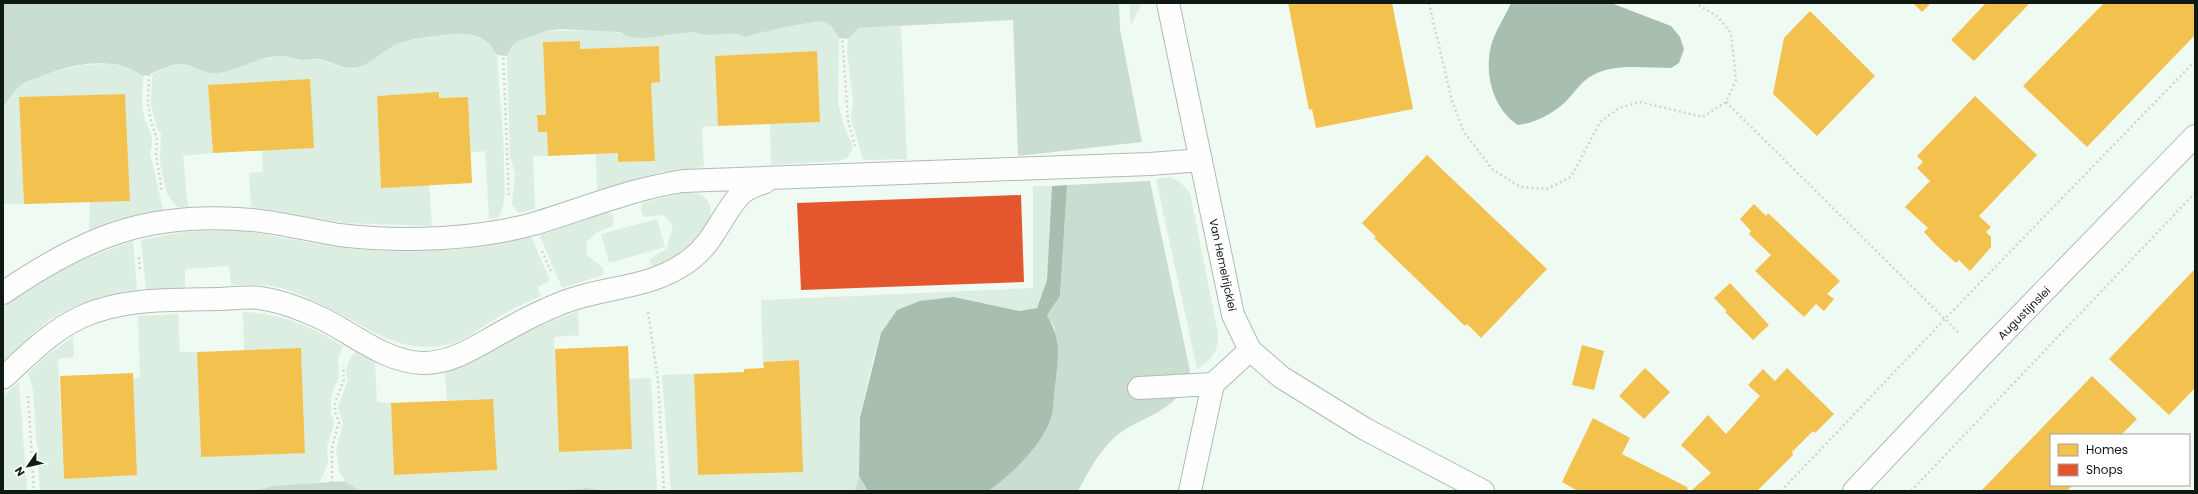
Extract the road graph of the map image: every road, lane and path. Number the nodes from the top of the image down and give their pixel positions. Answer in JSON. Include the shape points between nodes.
{"nodes":[{"id":1,"x":1168,"y":3,"type":"edge"},
{"id":2,"x":1428,"y":3,"type":"edge"},
{"id":3,"x":1695,"y":3,"type":"edge"},
{"id":4,"x":502,"y":26,"type":"junction"},
{"id":5,"x":3,"y":47,"type":"edge"},
{"id":6,"x":150,"y":52,"type":"junction"},
{"id":7,"x":2195,"y":61,"type":"edge"},
{"id":8,"x":1726,"y":102,"type":"junction"},
{"id":9,"x":2195,"y":136,"type":"edge"},
{"id":10,"x":1201,"y":160,"type":"junction"},
{"id":11,"x":858,"y":176,"type":"junction"},
{"id":12,"x":770,"y":180,"type":"junction"},
{"id":13,"x":2195,"y":193,"type":"edge"},
{"id":14,"x":174,"y":220,"type":"junction"},
{"id":15,"x":136,"y":226,"type":"junction"},
{"id":16,"x":521,"y":227,"type":"junction"},
{"id":17,"x":644,"y":284,"type":"junction"},
{"id":18,"x":3,"y":293,"type":"edge"},
{"id":19,"x":142,"y":302,"type":"junction"},
{"id":20,"x":564,"y":302,"type":"junction"},
{"id":21,"x":1945,"y":319,"type":"junction"},
{"id":22,"x":353,"y":337,"type":"junction"},
{"id":23,"x":1250,"y":350,"type":"junction"},
{"id":24,"x":1982,"y":355,"type":"junction"},
{"id":25,"x":8,"y":373,"type":"edge"},
{"id":26,"x":1213,"y":384,"type":"junction"},
{"id":27,"x":1139,"y":388,"type":"joint"},
{"id":28,"x":332,"y":483,"type":"junction"},
{"id":29,"x":34,"y":491,"type":"edge"},
{"id":30,"x":262,"y":491,"type":"edge"},
{"id":31,"x":355,"y":491,"type":"edge"},
{"id":32,"x":664,"y":491,"type":"edge"},
{"id":33,"x":1055,"y":491,"type":"edge"},
{"id":34,"x":1190,"y":491,"type":"edge"},
{"id":35,"x":1484,"y":491,"type":"edge"},
{"id":36,"x":1781,"y":491,"type":"edge"},
{"id":37,"x":1854,"y":491,"type":"edge"},
{"id":38,"x":1911,"y":491,"type":"edge"}],
"edges":[{"from":1,"to":10,"type":"street","name":"Van Hemelrijcklei"},
{"from":2,"to":8,"type":"path","via":[[1452,101],[1464,132],[1492,169],[1520,187],[1547,189],[1571,177],[1600,122],[1618,108],[1640,102],[1703,117]]},
{"from":3,"to":8,"type":"path","via":[[1717,16],[1731,33],[1736,80]]},
{"from":4,"to":6,"type":"path"},
{"from":4,"to":11,"type":"path","via":[[662,17],[771,26],[821,17],[834,22],[842,36],[848,120],[854,138]]},
{"from":4,"to":16,"type":"path"},
{"from":5,"to":6,"type":"path","via":[[48,43]]},
{"from":6,"to":14,"type":"path","via":[[148,102],[157,138],[156,155],[162,191]]},
{"from":7,"to":21,"type":"path"},
{"from":8,"to":21,"type":"path"},
{"from":9,"to":24,"type":"street","name":"Augustijnslei"},
{"from":10,"to":11,"type":"street"},
{"from":10,"to":23,"type":"street","name":"Van Hemelrijcklei","via":[[1233,315]]},
{"from":11,"to":12,"type":"street"},
{"from":12,"to":16,"type":"street","via":[[683,181],[658,185]]},
{"from":12,"to":17,"type":"street","via":[[740,195],[707,246],[670,273]]},
{"from":13,"to":38,"type":"path"},
{"from":14,"to":15,"type":"street"},
{"from":14,"to":16,"type":"street","via":[[210,217],[253,220],[378,239],[441,238]]},
{"from":15,"to":18,"type":"street","via":[[101,237],[67,253]]},
{"from":15,"to":19,"type":"path"},
{"from":16,"to":20,"type":"path"},
{"from":17,"to":20,"type":"street","via":[[593,292]]},
{"from":17,"to":32,"type":"path","via":[[658,380]]},
{"from":19,"to":22,"type":"street","via":[[259,298],[294,307]]},
{"from":19,"to":25,"type":"street","via":[[110,307],[81,317],[53,333]]},
{"from":20,"to":22,"type":"street","via":[[529,317],[449,360],[422,363],[396,357]]},
{"from":21,"to":24,"type":"path"},
{"from":21,"to":36,"type":"path"},
{"from":22,"to":28,"type":"path","via":[[351,349],[343,365],[344,380],[334,402],[339,422],[332,448]]},
{"from":23,"to":26,"type":"street"},
{"from":23,"to":35,"type":"street","name":"Van Hemelrijcklei","via":[[1281,377],[1364,429]]},
{"from":24,"to":37,"type":"street","name":"Augustijnslei"},
{"from":25,"to":29,"type":"path","via":[[28,392]]},
{"from":26,"to":27,"type":"street"},
{"from":26,"to":34,"type":"street"},
{"from":27,"to":33,"type":"path","via":[[1109,396],[1083,419]]},
{"from":28,"to":30,"type":"path"},
{"from":28,"to":31,"type":"path"}]}
